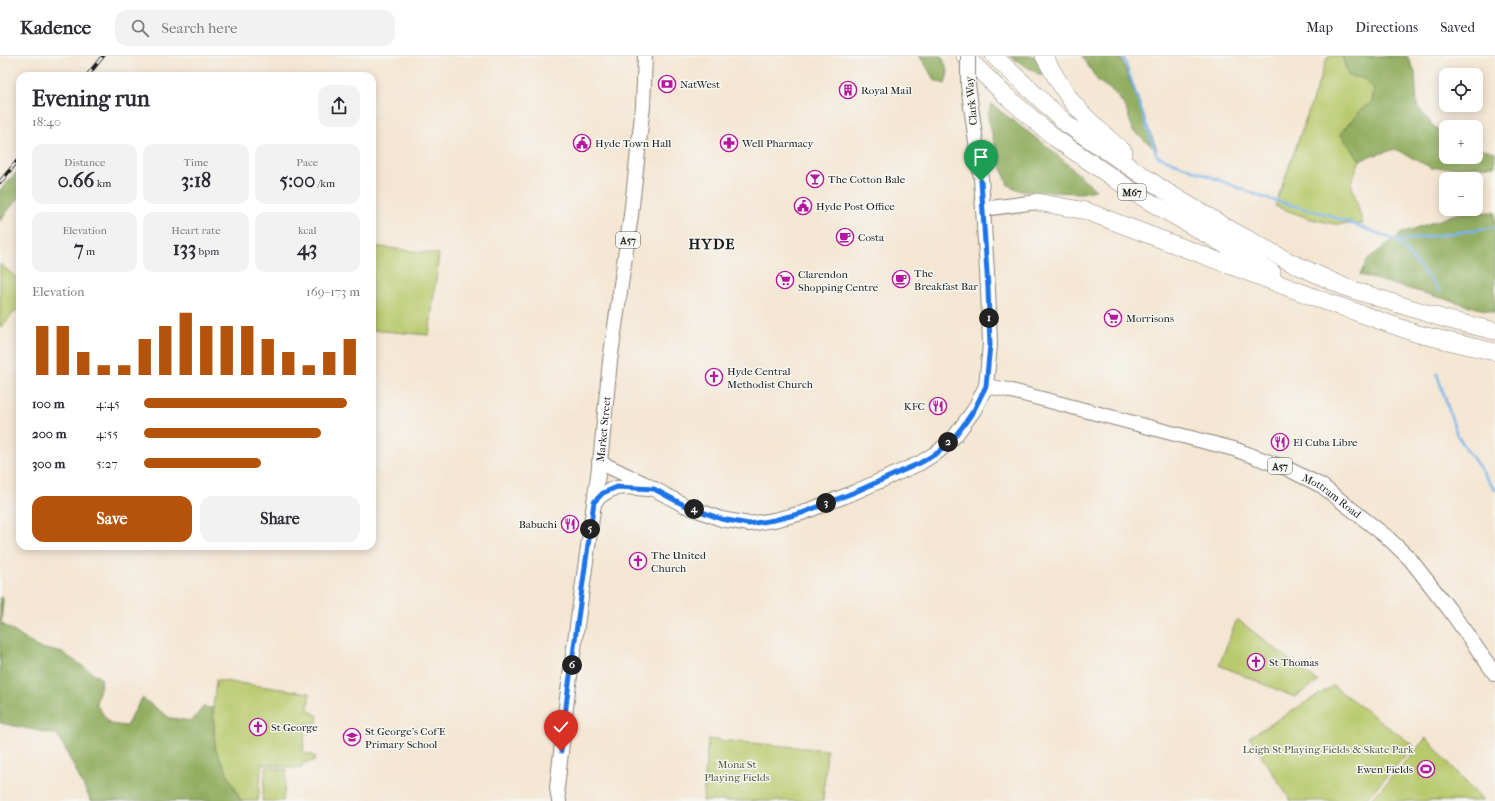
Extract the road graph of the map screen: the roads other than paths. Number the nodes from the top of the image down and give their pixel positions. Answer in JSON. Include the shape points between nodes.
{"nodes":[{"id":1,"x":645,"y":56,"type":"edge"},
{"id":2,"x":967,"y":56,"type":"edge"},
{"id":3,"x":994,"y":56,"type":"edge"},
{"id":4,"x":1044,"y":56,"type":"edge"},
{"id":5,"x":1167,"y":192,"type":"junction"},
{"id":6,"x":1037,"y":202,"type":"joint"},
{"id":7,"x":983,"y":209,"type":"junction"},
{"id":8,"x":1319,"y":299,"type":"junction"},
{"id":9,"x":1495,"y":331,"type":"edge"},
{"id":10,"x":1495,"y":352,"type":"edge"},
{"id":11,"x":986,"y":386,"type":"junction"},
{"id":12,"x":599,"y":462,"type":"junction"},
{"id":13,"x":654,"y":489,"type":"junction"},
{"id":14,"x":594,"y":502,"type":"junction"},
{"id":15,"x":1495,"y":674,"type":"edge"},
{"id":16,"x":559,"y":801,"type":"edge"}],
"edges":[{"from":1,"to":12,"type":"main road","name":"Market Street","number":"A57","via":[[643,106],[632,215],[610,361]]},
{"from":2,"to":7,"type":"main road","name":"Clark Way","bridge":true,"via":[[968,85]]},
{"from":2,"to":8,"type":"highway","number":"M67","via":[[1005,95],[1055,138],[1138,195]]},
{"from":3,"to":5,"type":"highway","number":"M67","via":[[1068,125]]},
{"from":4,"to":5,"type":"highway","number":"M67","via":[[1065,91],[1094,125]]},
{"from":5,"to":9,"type":"highway","number":"M67","via":[[1288,261],[1347,288],[1445,319]]},
{"from":6,"to":7,"type":"main road"},
{"from":6,"to":8,"type":"highway","number":"M67","via":[[1086,211]]},
{"from":7,"to":11,"type":"main road","name":"Clark Way","via":[[990,345]]},
{"from":8,"to":10,"type":"highway","number":"M67","via":[[1418,334]]},
{"from":11,"to":13,"type":"main road","via":[[963,426],[939,452],[855,492],[802,513],[749,524],[721,519],[684,505]]},
{"from":11,"to":15,"type":"main road","name":"Mottram Road","number":"A57","via":[[1234,448],[1288,469],[1322,486],[1387,537],[1410,559]]},
{"from":12,"to":13,"type":"main road"},
{"from":12,"to":14,"type":"main road","name":"Market Street"},
{"from":13,"to":14,"type":"main road","via":[[617,487],[603,493]]},
{"from":14,"to":16,"type":"main road","name":"Market Street","via":[[567,698],[558,788]]}]}
